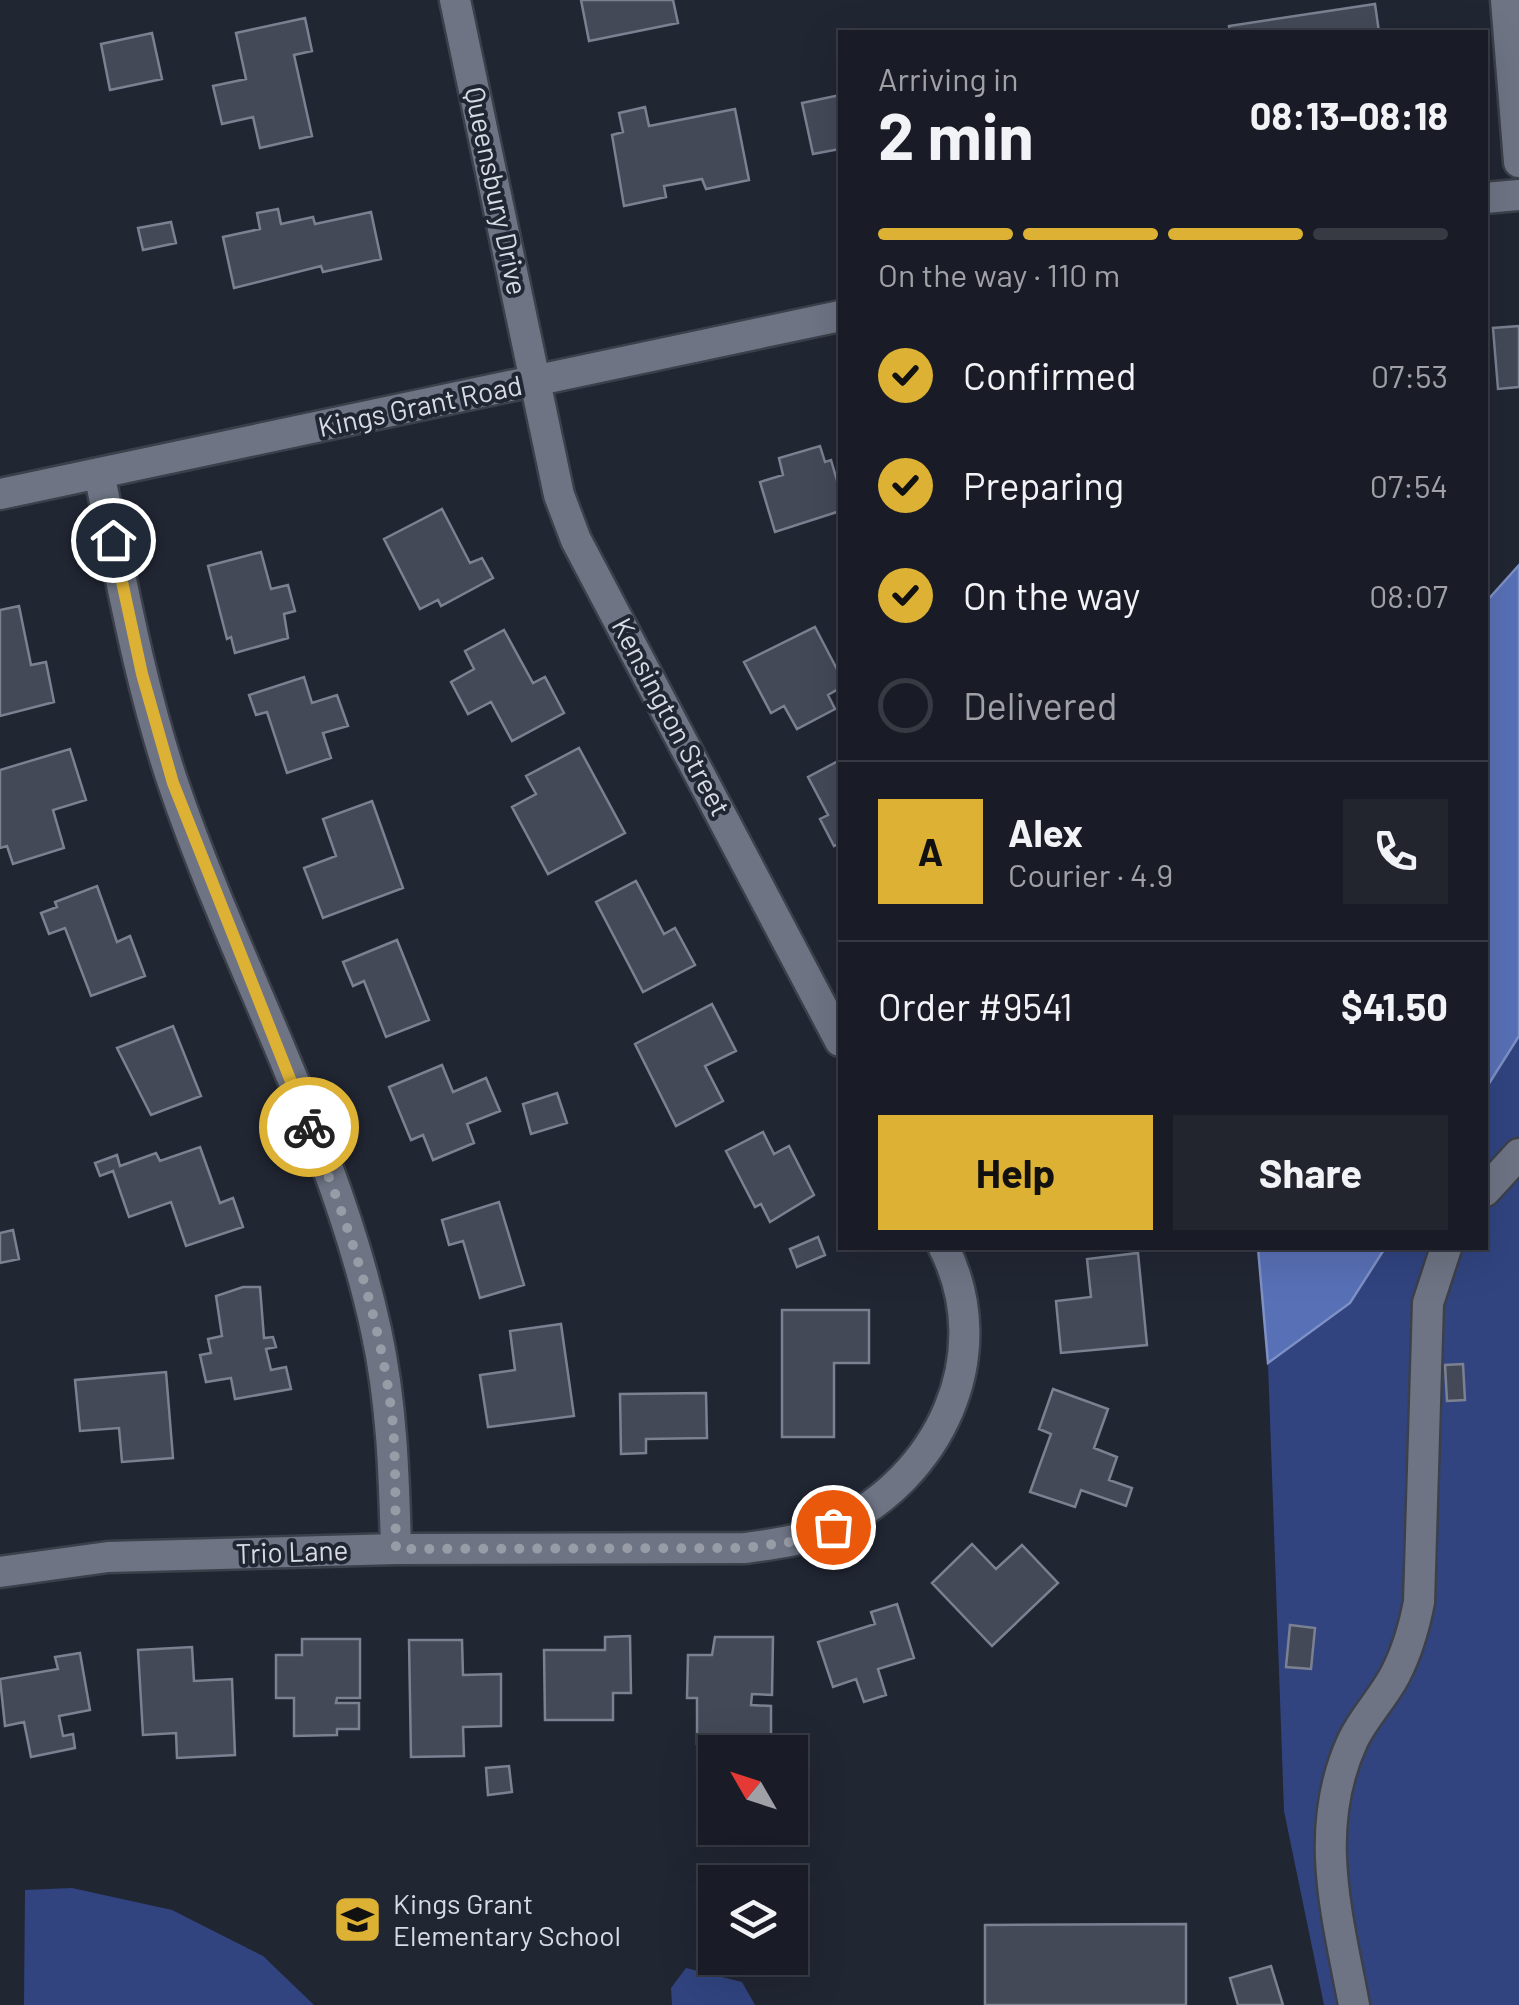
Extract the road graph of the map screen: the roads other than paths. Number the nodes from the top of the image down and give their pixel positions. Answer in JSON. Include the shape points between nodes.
{"nodes":[{"id":1,"x":455,"y":0,"type":"edge"},
{"id":2,"x":1506,"y":0,"type":"edge"},
{"id":3,"x":1519,"y":162,"type":"edge"},
{"id":4,"x":1519,"y":195,"type":"edge"},
{"id":5,"x":1488,"y":198,"type":"edge"},
{"id":6,"x":838,"y":316,"type":"edge"},
{"id":7,"x":536,"y":382,"type":"junction"},
{"id":8,"x":99,"y":473,"type":"junction"},
{"id":9,"x":0,"y":494,"type":"edge"},
{"id":10,"x":838,"y":1037,"type":"edge"},
{"id":11,"x":1519,"y":1154,"type":"edge"},
{"id":12,"x":1488,"y":1188,"type":"edge"},
{"id":13,"x":945,"y":1250,"type":"edge"},
{"id":14,"x":1445,"y":1250,"type":"edge"},
{"id":15,"x":396,"y":1549,"type":"junction"},
{"id":16,"x":0,"y":1572,"type":"edge"},
{"id":17,"x":1354,"y":2005,"type":"edge"}],
"edges":[{"from":1,"to":7,"type":"street","name":"Queensbury Drive"},
{"from":2,"to":3,"type":"street"},
{"from":4,"to":5,"type":"street"},
{"from":6,"to":7,"type":"street","name":"Kings Grant Road"},
{"from":7,"to":8,"type":"street","name":"Kings Grant Road"},
{"from":7,"to":10,"type":"street","name":"Kensington Street","via":[[559,495],[576,540]]},
{"from":8,"to":9,"type":"street","name":"Kings Grant Road"},
{"from":8,"to":15,"type":"street","via":[[173,783],[351,1236],[392,1425]]},
{"from":11,"to":12,"type":"street"},
{"from":13,"to":15,"type":"street","name":"Trio Lane","via":[[960,1292],[963,1366],[953,1406],[934,1442],[896,1485],[833,1527],[745,1548]]},
{"from":14,"to":17,"type":"street","via":[[1428,1303],[1420,1602],[1394,1677],[1338,1776],[1328,1828]]},
{"from":15,"to":16,"type":"street","name":"Trio Lane","via":[[108,1557]]}]}
